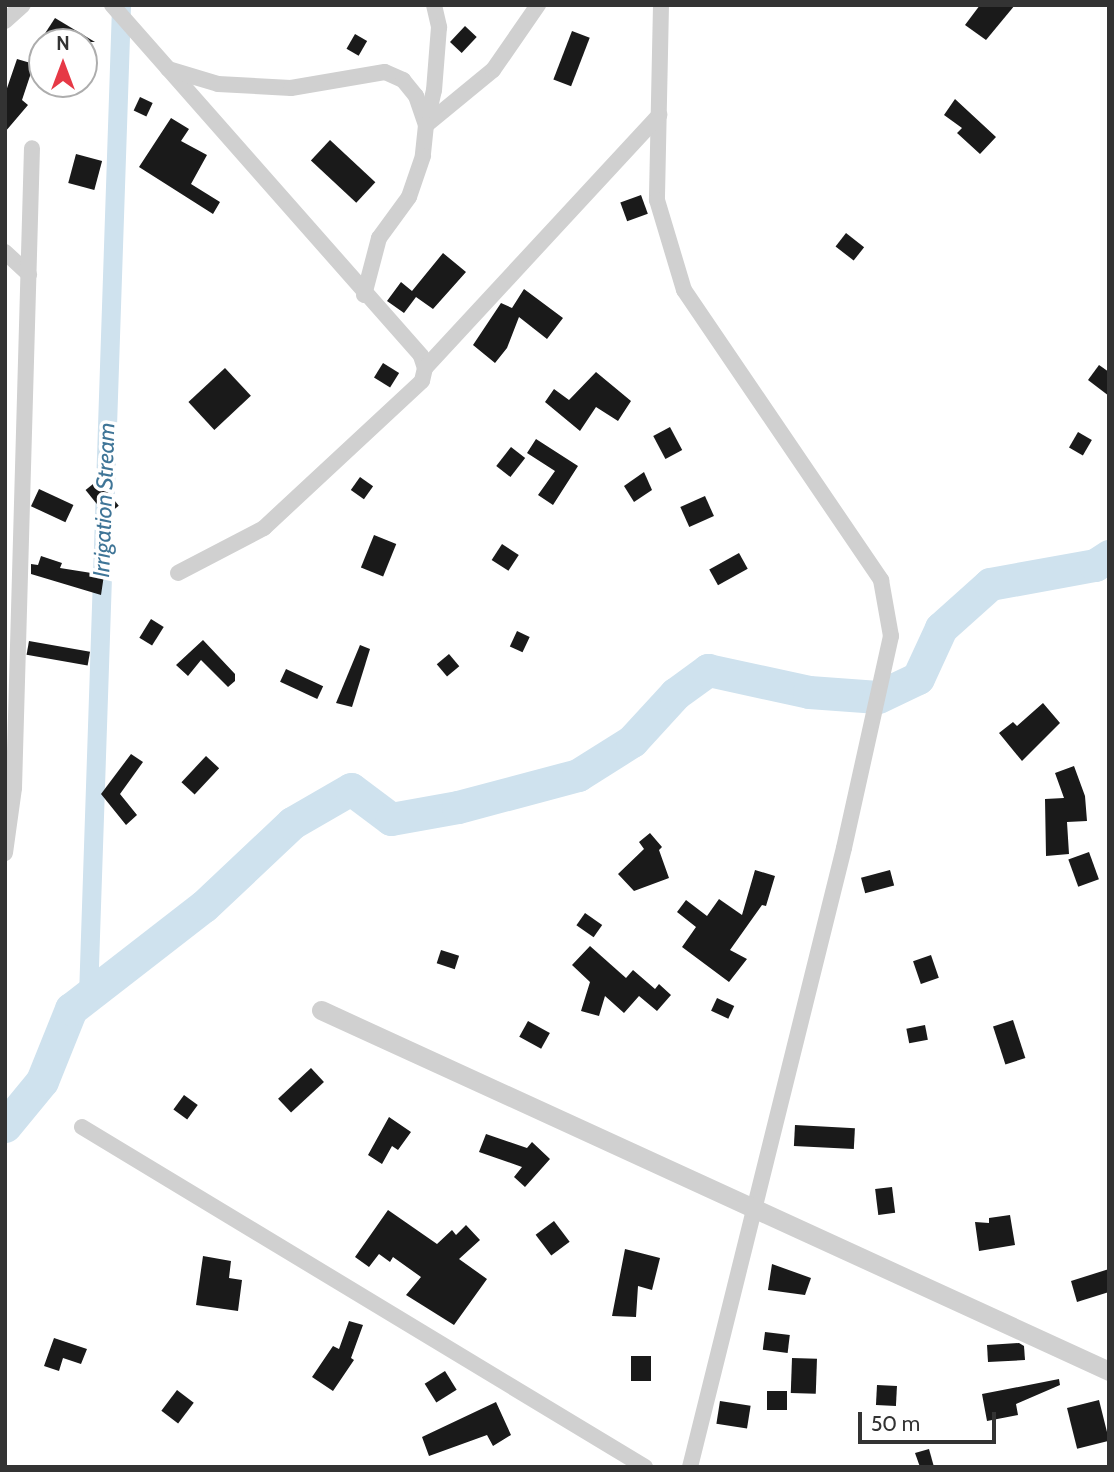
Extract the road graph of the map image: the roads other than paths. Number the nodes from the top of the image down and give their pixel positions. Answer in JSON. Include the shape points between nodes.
{"nodes":[{"id":1,"x":23,"y":5,"type":"edge"},
{"id":2,"x":112,"y":5,"type":"edge"},
{"id":3,"x":434,"y":5,"type":"edge"},
{"id":4,"x":538,"y":5,"type":"edge"},
{"id":5,"x":661,"y":5,"type":"edge"},
{"id":6,"x":5,"y":20,"type":"edge"},
{"id":7,"x":168,"y":69,"type":"junction"},
{"id":8,"x":659,"y":115,"type":"junction"},
{"id":9,"x":426,"y":125,"type":"junction"},
{"id":10,"x":32,"y":148,"type":"dead end"},
{"id":11,"x":5,"y":252,"type":"edge"},
{"id":12,"x":29,"y":274,"type":"junction"},
{"id":13,"x":364,"y":295,"type":"junction"},
{"id":14,"x":425,"y":368,"type":"junction"},
{"id":15,"x":178,"y":573,"type":"dead end"},
{"id":16,"x":5,"y":853,"type":"edge"},
{"id":17,"x":321,"y":1010,"type":"dead end"},
{"id":18,"x":82,"y":1127,"type":"dead end"},
{"id":19,"x":755,"y":1209,"type":"junction"},
{"id":20,"x":1109,"y":1371,"type":"edge"},
{"id":21,"x":645,"y":1467,"type":"edge"},
{"id":22,"x":690,"y":1467,"type":"edge"}],
"edges":[{"from":1,"to":6,"type":"street"},
{"from":2,"to":7,"type":"street"},
{"from":3,"to":9,"type":"street","via":[[439,27]]},
{"from":4,"to":9,"type":"street","via":[[493,70]]},
{"from":5,"to":8,"type":"street"},
{"from":7,"to":9,"type":"street","via":[[218,83],[291,88],[385,72],[403,80],[416,96]]},
{"from":7,"to":13,"type":"street"},
{"from":8,"to":14,"type":"street"},
{"from":8,"to":19,"type":"street","via":[[657,200],[684,290],[881,580],[891,636]]},
{"from":9,"to":13,"type":"street","via":[[423,156],[409,197],[379,238]]},
{"from":10,"to":12,"type":"street"},
{"from":11,"to":12,"type":"street"},
{"from":12,"to":16,"type":"street","via":[[14,788]]},
{"from":13,"to":14,"type":"street","via":[[421,356]]},
{"from":14,"to":15,"type":"street","via":[[422,381],[264,528]]},
{"from":17,"to":19,"type":"street"},
{"from":18,"to":21,"type":"street"},
{"from":19,"to":20,"type":"street"},
{"from":19,"to":22,"type":"street"}]}
